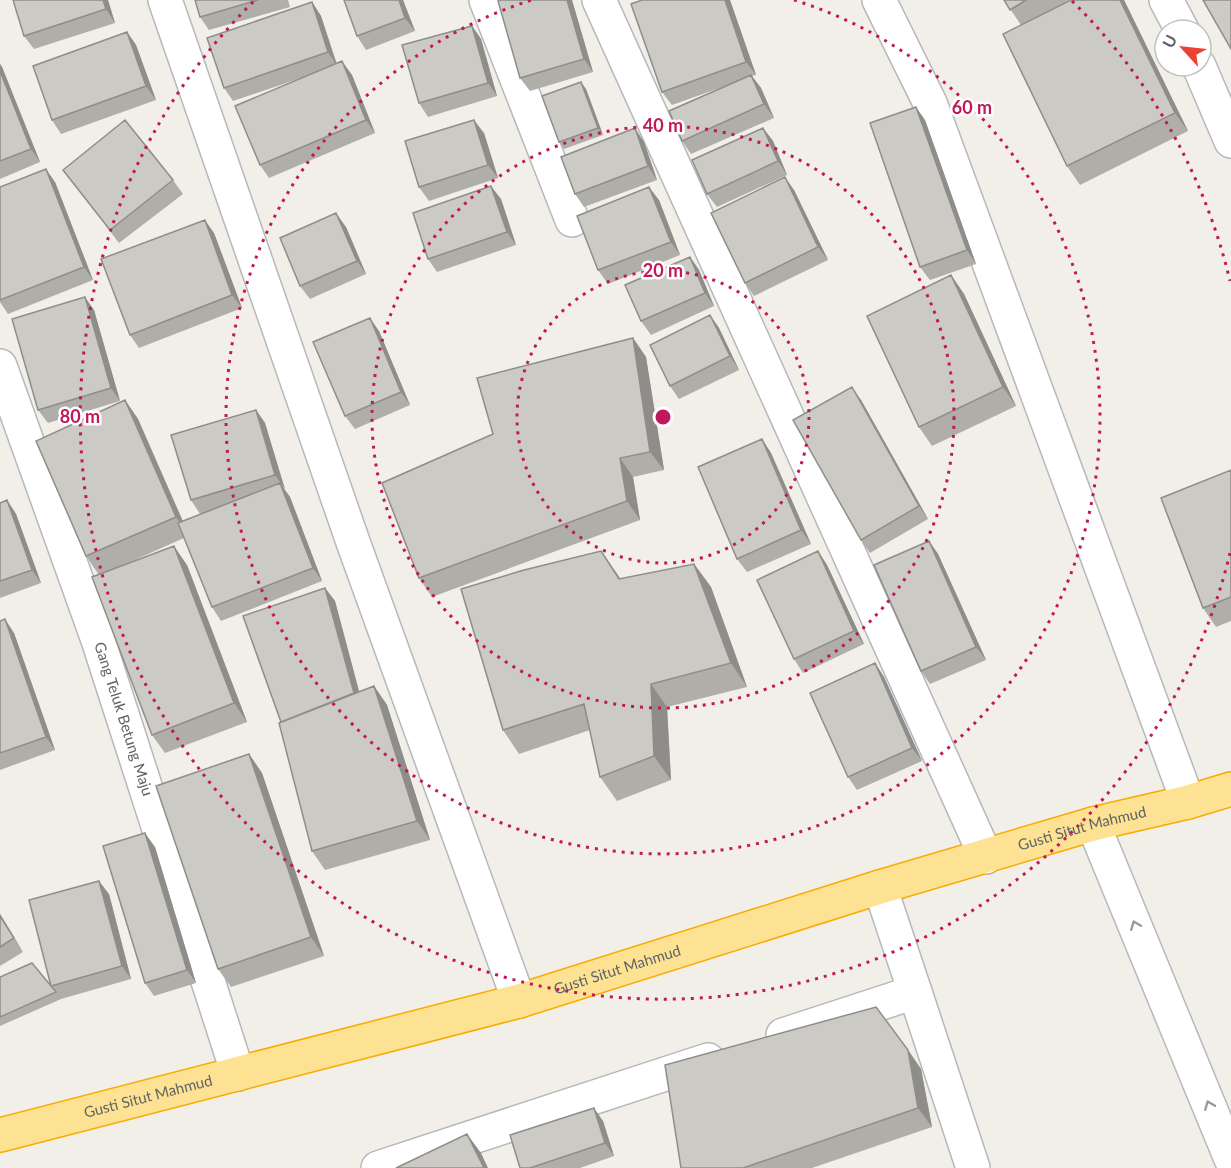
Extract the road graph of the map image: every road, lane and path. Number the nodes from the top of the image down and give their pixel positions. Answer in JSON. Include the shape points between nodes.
{"nodes":[{"id":1,"x":165,"y":0,"type":"edge"},
{"id":2,"x":486,"y":0,"type":"edge"},
{"id":3,"x":599,"y":0,"type":"edge"},
{"id":4,"x":879,"y":0,"type":"edge"},
{"id":5,"x":1166,"y":0,"type":"edge"},
{"id":6,"x":1176,"y":18,"type":"edge"},
{"id":7,"x":1204,"y":78,"type":"edge"},
{"id":8,"x":1231,"y":141,"type":"edge"},
{"id":9,"x":572,"y":220,"type":"dead end"},
{"id":10,"x":0,"y":366,"type":"edge"},
{"id":11,"x":1231,"y":789,"type":"edge"},
{"id":12,"x":1188,"y":802,"type":"junction"},
{"id":13,"x":1093,"y":824,"type":"junction"},
{"id":14,"x":986,"y":857,"type":"junction"},
{"id":15,"x":880,"y":887,"type":"junction"},
{"id":16,"x":915,"y":992,"type":"junction"},
{"id":17,"x":519,"y":1001,"type":"junction"},
{"id":18,"x":238,"y":1074,"type":"junction"},
{"id":19,"x":0,"y":1135,"type":"edge"},
{"id":20,"x":1231,"y":1160,"type":"edge"},
{"id":21,"x":378,"y":1168,"type":"edge"},
{"id":22,"x":973,"y":1168,"type":"edge"}],
"edges":[{"from":1,"to":17,"type":"street","via":[[353,542]]},
{"from":2,"to":9,"type":"street"},
{"from":3,"to":14,"type":"street"},
{"from":4,"to":12,"type":"street","via":[[930,103]]},
{"from":5,"to":6,"type":"street"},
{"from":7,"to":8,"type":"street"},
{"from":10,"to":18,"type":"street","name":"Gang Teluk Betung Maju","via":[[98,640]]},
{"from":11,"to":12,"type":"highway","name":"Gusti Situt Mahmud"},
{"from":12,"to":13,"type":"highway","name":"Gusti Situt Mahmud"},
{"from":13,"to":14,"type":"highway","name":"Gusti Situt Mahmud"},
{"from":20,"to":13,"type":"street","one_way":true},
{"from":14,"to":15,"type":"highway","name":"Gusti Situt Mahmud"},
{"from":15,"to":16,"type":"street"},
{"from":15,"to":17,"type":"highway","name":"Gusti Situt Mahmud"},
{"from":16,"to":21,"type":"street"},
{"from":16,"to":22,"type":"street"},
{"from":17,"to":18,"type":"highway","name":"Gusti Situt Mahmud"},
{"from":18,"to":19,"type":"highway","name":"Gusti Situt Mahmud"}]}
